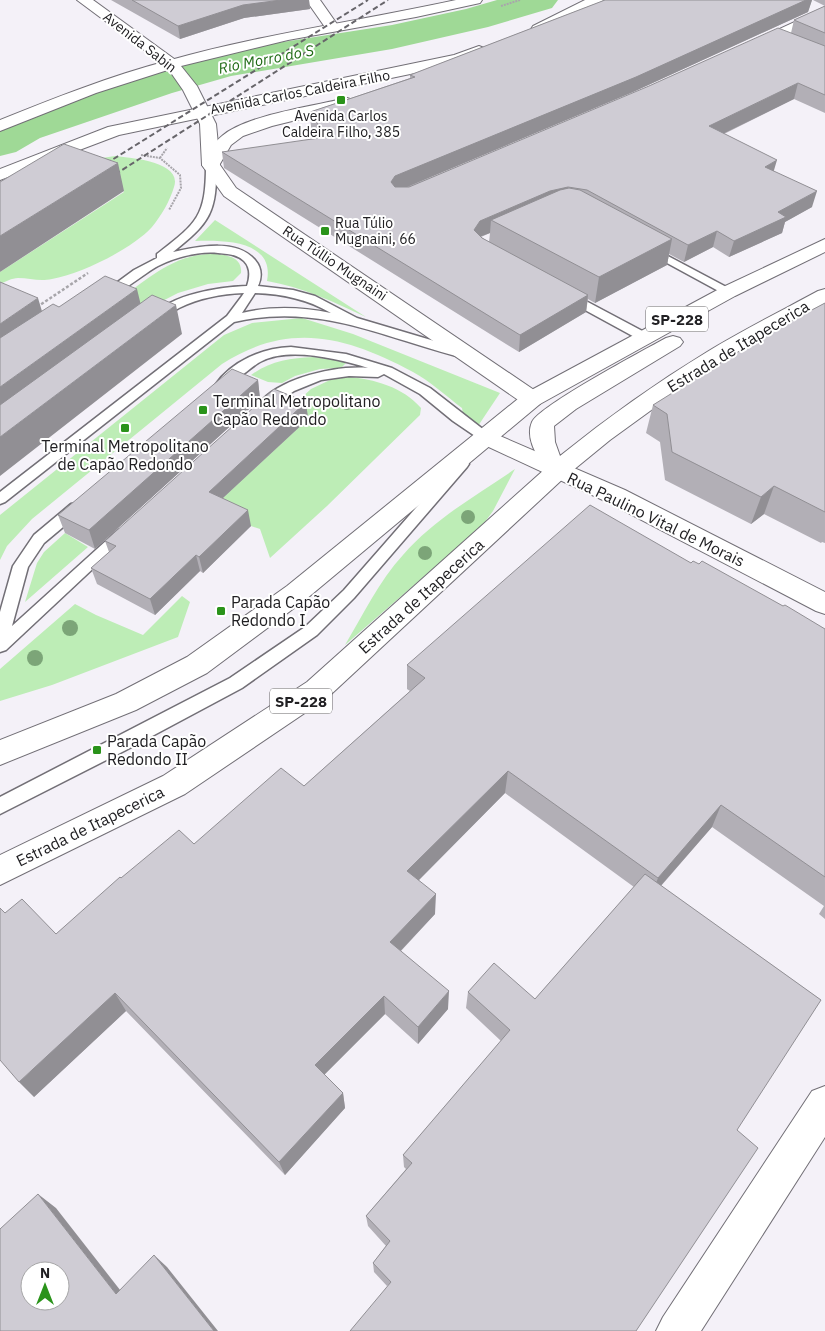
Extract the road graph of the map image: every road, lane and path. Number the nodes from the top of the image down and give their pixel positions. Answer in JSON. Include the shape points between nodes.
{"nodes":[{"id":1,"x":84,"y":0,"type":"edge"},
{"id":2,"x":313,"y":0,"type":"edge"},
{"id":3,"x":475,"y":0,"type":"edge"},
{"id":4,"x":596,"y":0,"type":"edge"},
{"id":5,"x":820,"y":10,"type":"edge"},
{"id":6,"x":332,"y":28,"type":"junction"},
{"id":7,"x":528,"y":32,"type":"edge"},
{"id":8,"x":775,"y":36,"type":"junction"},
{"id":9,"x":792,"y":43,"type":"edge"},
{"id":10,"x":493,"y":46,"type":"edge"},
{"id":11,"x":740,"y":51,"type":"edge"},
{"id":12,"x":458,"y":59,"type":"junction"},
{"id":13,"x":175,"y":68,"type":"junction"},
{"id":14,"x":381,"y":92,"type":"edge"},
{"id":15,"x":365,"y":97,"type":"edge"},
{"id":16,"x":237,"y":105,"type":"junction"},
{"id":17,"x":202,"y":112,"type":"junction"},
{"id":18,"x":287,"y":117,"type":"junction"},
{"id":19,"x":0,"y":126,"type":"edge"},
{"id":20,"x":134,"y":154,"type":"dead end"},
{"id":21,"x":38,"y":159,"type":"junction"},
{"id":22,"x":211,"y":165,"type":"junction"},
{"id":23,"x":0,"y":175,"type":"edge"},
{"id":24,"x":28,"y":178,"type":"edge"},
{"id":25,"x":169,"y":210,"type":"dead end"},
{"id":26,"x":641,"y":244,"type":"edge"},
{"id":27,"x":825,"y":245,"type":"edge"},
{"id":28,"x":149,"y":265,"type":"junction"},
{"id":29,"x":749,"y":281,"type":"junction"},
{"id":30,"x":552,"y":287,"type":"edge"},
{"id":31,"x":252,"y":290,"type":"junction"},
{"id":32,"x":728,"y":292,"type":"junction"},
{"id":33,"x":825,"y":295,"type":"edge"},
{"id":34,"x":97,"y":301,"type":"edge"},
{"id":35,"x":231,"y":319,"type":"junction"},
{"id":36,"x":352,"y":320,"type":"junction"},
{"id":37,"x":146,"y":326,"type":"edge"},
{"id":38,"x":644,"y":337,"type":"junction"},
{"id":39,"x":473,"y":357,"type":"junction"},
{"id":40,"x":406,"y":380,"type":"junction"},
{"id":41,"x":212,"y":393,"type":"edge"},
{"id":42,"x":532,"y":399,"type":"junction"},
{"id":43,"x":253,"y":416,"type":"edge"},
{"id":44,"x":486,"y":437,"type":"junction"},
{"id":45,"x":558,"y":470,"type":"junction"},
{"id":46,"x":89,"y":497,"type":"edge"},
{"id":47,"x":0,"y":499,"type":"edge"},
{"id":48,"x":132,"y":525,"type":"edge"},
{"id":49,"x":825,"y":604,"type":"edge"},
{"id":50,"x":0,"y":640,"type":"edge"},
{"id":51,"x":0,"y":646,"type":"edge"},
{"id":52,"x":0,"y":753,"type":"edge"},
{"id":53,"x":0,"y":806,"type":"edge"},
{"id":54,"x":0,"y":870,"type":"edge"},
{"id":55,"x":825,"y":1104,"type":"edge"},
{"id":56,"x":677,"y":1331,"type":"edge"}],
"edges":[{"from":1,"to":13,"type":"main road","name":"Avenida Sabin"},
{"from":2,"to":6,"type":"main road"},
{"from":3,"to":6,"type":"main road"},
{"from":4,"to":7,"type":"main road"},
{"from":5,"to":8,"type":"main road"},
{"from":6,"to":13,"type":"main road","via":[[288,36]]},
{"from":8,"to":9,"type":"main road"},
{"from":8,"to":11,"type":"main road"},
{"from":10,"to":12,"type":"main road","name":"Avenida Carlos Caldeira Filho"},
{"from":12,"to":14,"type":"main road"},
{"from":12,"to":16,"type":"main road","name":"Avenida Carlos Caldeira Filho"},
{"from":13,"to":17,"type":"main road","name":"Avenida Sabin","via":[[191,89]]},
{"from":13,"to":19,"type":"main road","via":[[90,90]]},
{"from":15,"to":18,"type":"main road"},
{"from":16,"to":17,"type":"main road","name":"Avenida Carlos Caldeira Filho"},
{"from":16,"to":18,"type":"main road"},
{"from":17,"to":21,"type":"main road","name":"Avenida Carlos Caldeira Filho","via":[[114,131]]},
{"from":17,"to":22,"type":"main road","via":[[208,124]]},
{"from":18,"to":22,"type":"main road","via":[[235,134]]},
{"from":20,"to":25,"type":"path","via":[[160,158],[180,175],[181,188]]},
{"from":21,"to":23,"type":"main road","name":"Avenida Carlos Caldeira Filho"},
{"from":21,"to":24,"type":"lane"},
{"from":22,"to":28,"type":"lane","via":[[211,189],[206,212],[181,240]]},
{"from":22,"to":39,"type":"main road","name":"Rua Túllio Mugnaini","via":[[230,192]]},
{"from":26,"to":32,"type":"lane"},
{"from":27,"to":29,"type":"main road","number":"SP-228"},
{"from":28,"to":31,"type":"lane","via":[[195,251],[235,251],[249,257],[254,264],[256,276]]},
{"from":28,"to":34,"type":"lane"},
{"from":29,"to":32,"type":"main road","number":"SP-228"},
{"from":29,"to":45,"type":"main road","via":[[718,313],[543,422],[542,446]]},
{"from":30,"to":38,"type":"lane"},
{"from":31,"to":35,"type":"lane","via":[[246,303]]},
{"from":31,"to":36,"type":"lane","via":[[285,292],[310,298]]},
{"from":31,"to":37,"type":"lane","via":[[189,300],[169,308]]},
{"from":32,"to":38,"type":"main road","number":"SP-228"},
{"from":33,"to":45,"type":"main road","name":"Estrada de Itapecerica","number":"SP-228","via":[[740,341],[657,394]]},
{"from":35,"to":36,"type":"lane","via":[[248,313],[285,311]]},
{"from":35,"to":47,"type":"lane"},
{"from":36,"to":39,"type":"lane"},
{"from":38,"to":42,"type":"main road","number":"SP-228"},
{"from":39,"to":42,"type":"main road","name":"Rua Túllio Mugnaini"},
{"from":40,"to":41,"type":"lane","via":[[366,362],[338,355],[282,352],[265,354],[247,364]]},
{"from":40,"to":43,"type":"lane","via":[[362,370],[313,379],[270,400]]},
{"from":40,"to":44,"type":"lane"},
{"from":42,"to":44,"type":"main road","number":"SP-228"},
{"from":44,"to":45,"type":"main road","name":"Rua Paulino Vital de Morais"},
{"from":44,"to":52,"type":"main road","number":"SP-228","via":[[296,593],[197,665],[126,702]]},
{"from":44,"to":53,"type":"lane","via":[[349,594],[311,631],[236,683]]},
{"from":45,"to":49,"type":"main road","name":"Rua Paulino Vital de Morais","via":[[616,496]]},
{"from":45,"to":54,"type":"main road","name":"Estrada de Itapecerica","number":"SP-228","via":[[317,690],[174,785]]},
{"from":46,"to":50,"type":"lane","via":[[39,538],[28,553],[21,566]]},
{"from":48,"to":51,"type":"lane"},
{"from":55,"to":56,"type":"main road"}]}
